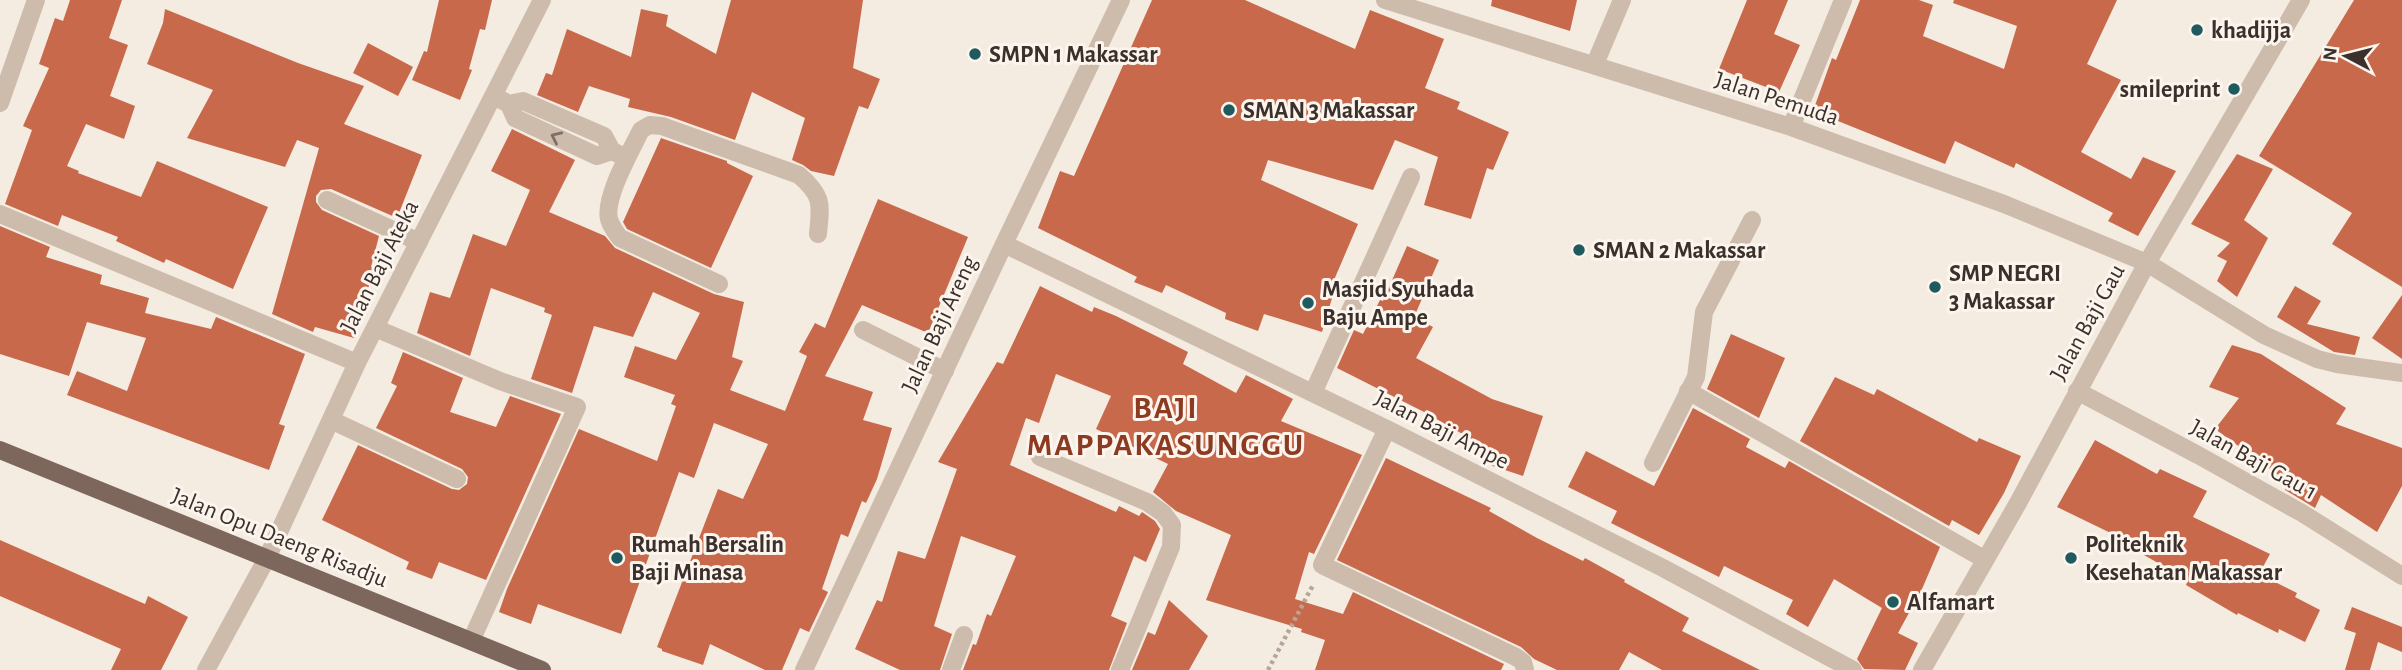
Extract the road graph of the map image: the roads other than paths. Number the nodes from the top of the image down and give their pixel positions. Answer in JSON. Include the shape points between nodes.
{"nodes":[{"id":1,"x":36,"y":0,"type":"edge"},
{"id":2,"x":542,"y":0,"type":"edge"},
{"id":3,"x":1121,"y":0,"type":"edge"},
{"id":4,"x":1385,"y":0,"type":"edge"},
{"id":5,"x":1622,"y":0,"type":"edge"},
{"id":6,"x":1843,"y":0,"type":"edge"},
{"id":7,"x":2301,"y":0,"type":"edge"},
{"id":8,"x":1595,"y":64,"type":"junction"},
{"id":9,"x":501,"y":100,"type":"junction"},
{"id":10,"x":0,"y":103,"type":"edge"},
{"id":11,"x":1791,"y":127,"type":"junction"},
{"id":12,"x":620,"y":155,"type":"junction"},
{"id":13,"x":1411,"y":177,"type":"dead end"},
{"id":14,"x":327,"y":200,"type":"dead end"},
{"id":15,"x":0,"y":214,"type":"edge"},
{"id":16,"x":1752,"y":220,"type":"dead end"},
{"id":17,"x":818,"y":234,"type":"dead end"},
{"id":18,"x":419,"y":242,"type":"junction"},
{"id":19,"x":1004,"y":244,"type":"junction"},
{"id":20,"x":2147,"y":263,"type":"junction"},
{"id":21,"x":719,"y":284,"type":"dead end"},
{"id":22,"x":375,"y":328,"type":"junction"},
{"id":23,"x":863,"y":330,"type":"dead end"},
{"id":24,"x":357,"y":363,"type":"junction"},
{"id":25,"x":944,"y":371,"type":"junction"},
{"id":26,"x":2402,"y":373,"type":"edge"},
{"id":27,"x":1688,"y":391,"type":"junction"},
{"id":28,"x":2077,"y":391,"type":"junction"},
{"id":29,"x":1313,"y":393,"type":"junction"},
{"id":30,"x":331,"y":420,"type":"junction"},
{"id":31,"x":1387,"y":429,"type":"junction"},
{"id":32,"x":0,"y":450,"type":"edge"},
{"id":33,"x":1040,"y":457,"type":"dead end"},
{"id":34,"x":1653,"y":463,"type":"dead end"},
{"id":35,"x":457,"y":479,"type":"dead end"},
{"id":36,"x":267,"y":558,"type":"junction"},
{"id":37,"x":1984,"y":559,"type":"junction"},
{"id":38,"x":2402,"y":576,"type":"edge"},
{"id":39,"x":964,"y":635,"type":"dead end"},
{"id":40,"x":471,"y":641,"type":"junction"},
{"id":41,"x":206,"y":670,"type":"edge"},
{"id":42,"x":542,"y":670,"type":"edge"},
{"id":43,"x":804,"y":670,"type":"edge"},
{"id":44,"x":951,"y":670,"type":"edge"},
{"id":45,"x":1120,"y":670,"type":"edge"},
{"id":46,"x":1525,"y":670,"type":"edge"},
{"id":47,"x":1853,"y":670,"type":"edge"},
{"id":48,"x":1922,"y":670,"type":"edge"}],
"edges":[{"from":1,"to":10,"type":"street"},
{"from":2,"to":9,"type":"street","name":"Jalan Baji Ateka"},
{"from":3,"to":19,"type":"street","name":"Jalan Baji Areng"},
{"from":4,"to":8,"type":"street","name":"Jalan Pemuda"},
{"from":5,"to":8,"type":"street"},
{"from":6,"to":11,"type":"street"},
{"from":7,"to":20,"type":"street","name":"Jalan Baji Gau"},
{"from":8,"to":11,"type":"street","name":"Jalan Pemuda"},
{"from":9,"to":12,"type":"street","via":[[523,101],[604,136]]},
{"from":9,"to":18,"type":"street","name":"Jalan Baji Ateka"},
{"from":11,"to":20,"type":"street","name":"Jalan Pemuda","via":[[2004,204]]},
{"from":12,"to":17,"type":"street","via":[[641,130],[662,126],[799,175],[820,200]]},
{"from":12,"to":21,"type":"street","via":[[609,218],[620,239]]},
{"from":13,"to":29,"type":"street"},
{"from":14,"to":18,"type":"street"},
{"from":15,"to":24,"type":"street"},
{"from":16,"to":27,"type":"street","via":[[1704,312],[1696,377]]},
{"from":18,"to":22,"type":"street","name":"Jalan Baji Ateka"},
{"from":19,"to":25,"type":"street","name":"Jalan Baji Areng"},
{"from":19,"to":29,"type":"street","name":"Jalan Baji Ampe"},
{"from":20,"to":26,"type":"street","name":"Jalan Pemuda","via":[[2264,335],[2317,359]]},
{"from":20,"to":28,"type":"street","name":"Jalan Baji Gau"},
{"from":22,"to":24,"type":"street","name":"Jalan Baji Ateka"},
{"from":22,"to":40,"type":"street","via":[[500,381],[577,407]]},
{"from":23,"to":25,"type":"street"},
{"from":24,"to":30,"type":"street","name":"Jalan Baji Ateka"},
{"from":25,"to":43,"type":"street","name":"Jalan Baji Areng"},
{"from":27,"to":34,"type":"street"},
{"from":27,"to":37,"type":"street"},
{"from":28,"to":37,"type":"street","name":"Jalan Baji Gau"},
{"from":28,"to":38,"type":"street","name":"Jalan Baji Gau 1","via":[[2302,513]]},
{"from":29,"to":31,"type":"street","name":"Jalan Baji Ampe"},
{"from":30,"to":35,"type":"street"},
{"from":30,"to":36,"type":"street","name":"Jalan Baji Ateka"},
{"from":31,"to":46,"type":"street","via":[[1322,565],[1516,657]]},
{"from":31,"to":47,"type":"street","name":"Jalan Baji Ampe"},
{"from":32,"to":36,"type":"main road","name":"Jalan Opu Daeng Risadju"},
{"from":33,"to":45,"type":"street","via":[[1147,502],[1172,525],[1171,547]]},
{"from":36,"to":40,"type":"main road","name":"Jalan Opu Daeng Risadju"},
{"from":36,"to":41,"type":"street","name":"Jalan Baji Ateka"},
{"from":37,"to":48,"type":"street","name":"Jalan Baji Gau"},
{"from":39,"to":44,"type":"street"},
{"from":40,"to":42,"type":"main road","name":"Jalan Opu Daeng Risadju"}]}
